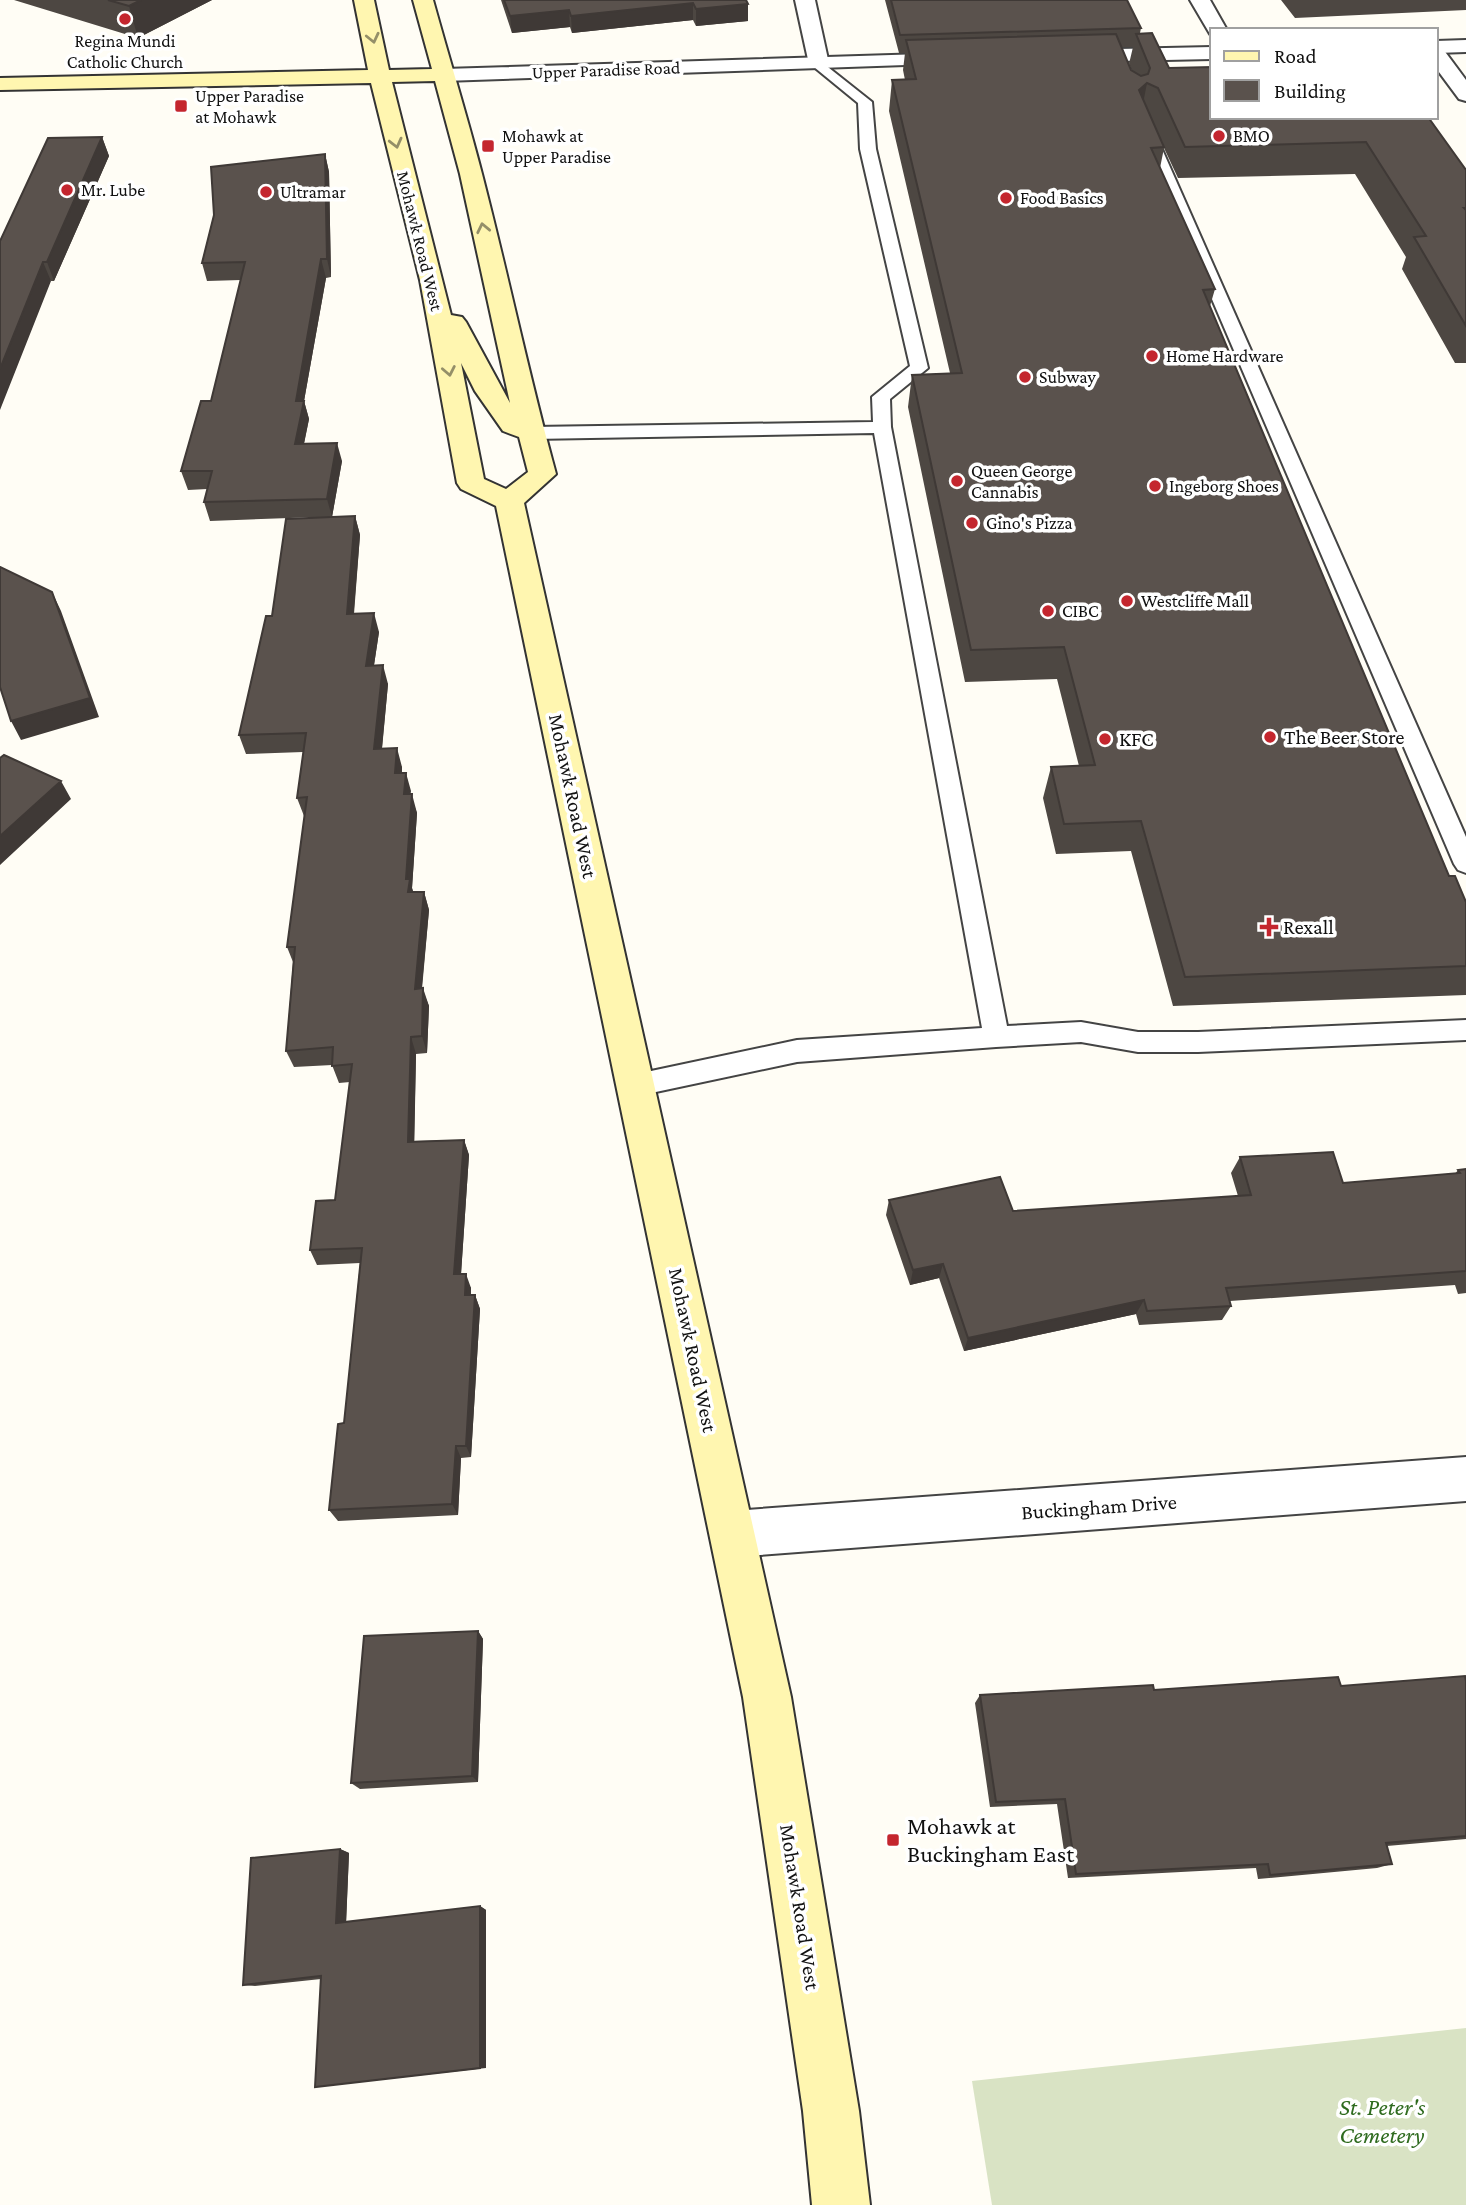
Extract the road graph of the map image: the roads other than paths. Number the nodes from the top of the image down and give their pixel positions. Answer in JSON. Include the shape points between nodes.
{"nodes":[{"id":1,"x":364,"y":0,"type":"edge"},
{"id":2,"x":423,"y":0,"type":"edge"},
{"id":3,"x":805,"y":0,"type":"edge"},
{"id":4,"x":1200,"y":0,"type":"edge"},
{"id":5,"x":1216,"y":28,"type":"edge"},
{"id":6,"x":1466,"y":46,"type":"edge"},
{"id":7,"x":1438,"y":47,"type":"edge"},
{"id":8,"x":1210,"y":53,"type":"edge"},
{"id":9,"x":1438,"y":56,"type":"edge"},
{"id":10,"x":1050,"y":57,"type":"edge"},
{"id":11,"x":971,"y":59,"type":"edge"},
{"id":12,"x":820,"y":64,"type":"junction"},
{"id":13,"x":444,"y":75,"type":"junction"},
{"id":14,"x":380,"y":77,"type":"junction"},
{"id":15,"x":0,"y":84,"type":"edge"},
{"id":16,"x":1466,"y":95,"type":"edge"},
{"id":17,"x":1142,"y":120,"type":"edge"},
{"id":18,"x":432,"y":280,"type":"junction"},
{"id":19,"x":882,"y":427,"type":"junction"},
{"id":20,"x":533,"y":433,"type":"junction"},
{"id":21,"x":509,"y":501,"type":"junction"},
{"id":22,"x":1466,"y":864,"type":"edge"},
{"id":23,"x":1466,"y":1030,"type":"edge"},
{"id":24,"x":996,"y":1037,"type":"junction"},
{"id":25,"x":636,"y":1085,"type":"junction"},
{"id":26,"x":1466,"y":1479,"type":"edge"},
{"id":27,"x":733,"y":1534,"type":"junction"},
{"id":28,"x":841,"y":2205,"type":"edge"}],
"edges":[{"from":1,"to":14,"type":"main road","name":"Mohawk Road West","one_way":true},
{"from":2,"to":13,"type":"main road"},
{"from":3,"to":12,"type":"street"},
{"from":4,"to":5,"type":"street"},
{"from":6,"to":7,"type":"street"},
{"from":8,"to":10,"type":"street","via":[[1119,62]]},
{"from":9,"to":16,"type":"street"},
{"from":11,"to":12,"type":"street","name":"Upper Paradise Road"},
{"from":12,"to":13,"type":"street","name":"Upper Paradise Road"},
{"from":12,"to":19,"type":"lane","via":[[865,102],[868,149],[919,368],[881,397]]},
{"from":13,"to":14,"type":"main road","name":"Upper Paradise Road"},
{"from":20,"to":13,"type":"main road","one_way":true},
{"from":14,"to":15,"type":"main road","name":"Upper Paradise Road"},
{"from":14,"to":18,"type":"main road","name":"Mohawk Road West","one_way":true},
{"from":17,"to":22,"type":"lane"},
{"from":18,"to":20,"type":"main road","via":[[488,391],[512,425]]},
{"from":18,"to":21,"type":"main road","name":"Mohawk Road West","one_way":true,"via":[[471,483]]},
{"from":19,"to":20,"type":"lane"},
{"from":19,"to":24,"type":"lane"},
{"from":20,"to":21,"type":"main road","via":[[542,474]]},
{"from":21,"to":25,"type":"main road","name":"Mohawk Road West"},
{"from":23,"to":24,"type":"lane","via":[[1198,1042],[1138,1042],[1081,1032]]},
{"from":24,"to":25,"type":"lane","via":[[797,1051]]},
{"from":25,"to":27,"type":"main road","name":"Mohawk Road West"},
{"from":26,"to":27,"type":"street","name":"Buckingham Drive"},
{"from":27,"to":28,"type":"main road","name":"Mohawk Road West","via":[[767,1697],[831,2111]]}]}
